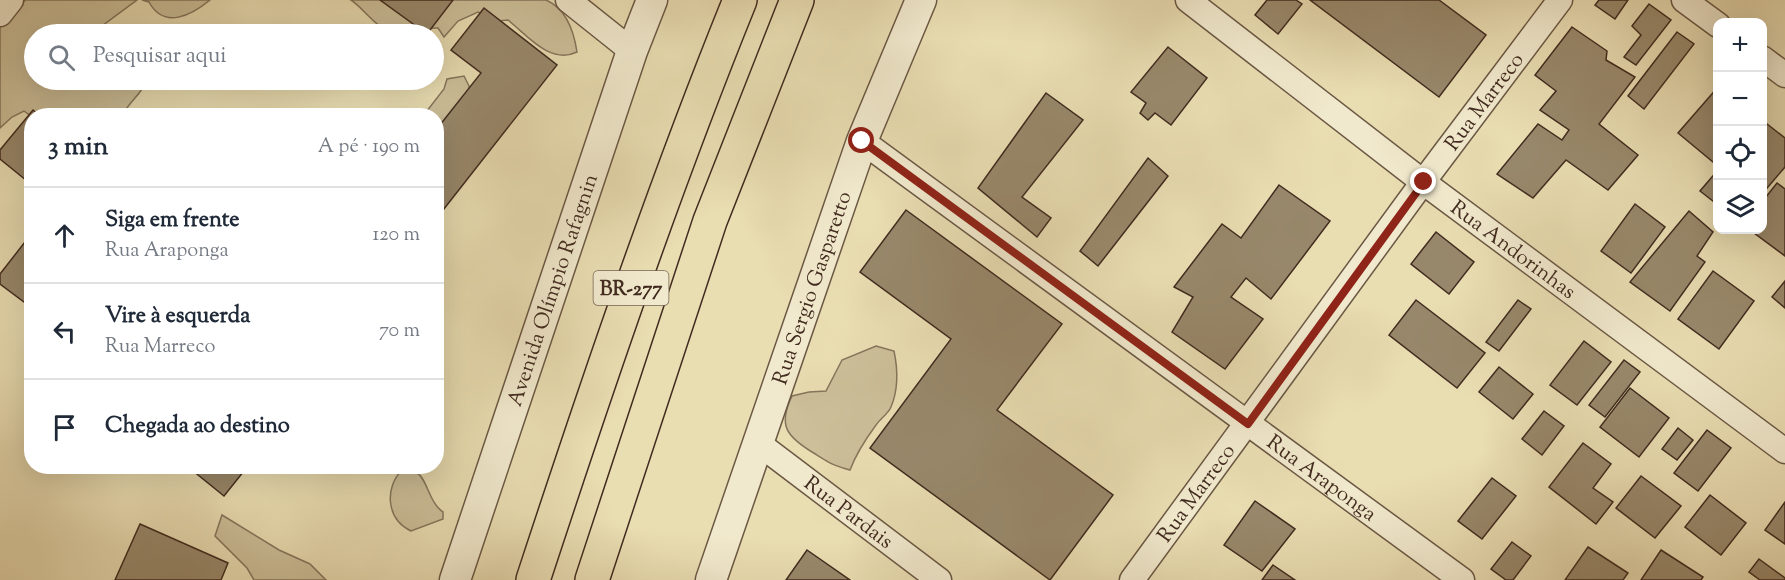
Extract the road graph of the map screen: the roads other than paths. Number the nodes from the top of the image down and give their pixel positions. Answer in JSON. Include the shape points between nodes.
{"nodes":[{"id":1,"x":11,"y":0,"type":"edge"},
{"id":2,"x":568,"y":0,"type":"edge"},
{"id":3,"x":652,"y":0,"type":"edge"},
{"id":4,"x":740,"y":0,"type":"edge"},
{"id":5,"x":797,"y":0,"type":"edge"},
{"id":6,"x":921,"y":0,"type":"edge"},
{"id":7,"x":1188,"y":0,"type":"edge"},
{"id":8,"x":1560,"y":0,"type":"edge"},
{"id":9,"x":1684,"y":0,"type":"edge"},
{"id":10,"x":0,"y":14,"type":"edge"},
{"id":11,"x":1713,"y":21,"type":"edge"},
{"id":12,"x":632,"y":51,"type":"junction"},
{"id":13,"x":1767,"y":62,"type":"edge"},
{"id":14,"x":1785,"y":75,"type":"edge"},
{"id":15,"x":862,"y":141,"type":"junction"},
{"id":16,"x":1424,"y":182,"type":"junction"},
{"id":17,"x":1248,"y":424,"type":"junction"},
{"id":18,"x":758,"y":443,"type":"junction"},
{"id":19,"x":1785,"y":451,"type":"edge"},
{"id":20,"x":455,"y":580,"type":"edge"},
{"id":21,"x":533,"y":580,"type":"edge"},
{"id":22,"x":592,"y":580,"type":"edge"},
{"id":23,"x":711,"y":580,"type":"edge"},
{"id":24,"x":939,"y":580,"type":"edge"},
{"id":25,"x":1132,"y":580,"type":"edge"},
{"id":26,"x":1462,"y":580,"type":"edge"}],
"edges":[{"from":1,"to":10,"type":"street"},
{"from":2,"to":12,"type":"street"},
{"from":3,"to":12,"type":"street","name":"Avenida Olímpio Rafagnin"},
{"from":4,"to":21,"type":"highway","number":"BR-277","via":[[643,257]]},
{"from":5,"to":22,"type":"highway","number":"BR-277","via":[[710,221]]},
{"from":6,"to":15,"type":"street","name":"Rua Sergio Gasparetto"},
{"from":7,"to":16,"type":"street","name":"Rua Andorinhas"},
{"from":8,"to":16,"type":"street","name":"Rua Marreco"},
{"from":9,"to":11,"type":"street"},
{"from":12,"to":20,"type":"street","name":"Avenida Olímpio Rafagnin"},
{"from":13,"to":14,"type":"street"},
{"from":15,"to":17,"type":"street","name":"Rua Araponga"},
{"from":15,"to":18,"type":"street","name":"Rua Sergio Gasparetto"},
{"from":16,"to":17,"type":"street","name":"Rua Marreco"},
{"from":16,"to":19,"type":"street","name":"Rua Andorinhas"},
{"from":17,"to":25,"type":"street","name":"Rua Marreco"},
{"from":17,"to":26,"type":"street","name":"Rua Araponga"},
{"from":18,"to":23,"type":"street","name":"Rua Sergio Gasparetto"},
{"from":18,"to":24,"type":"street","name":"Rua Pardais"}]}
